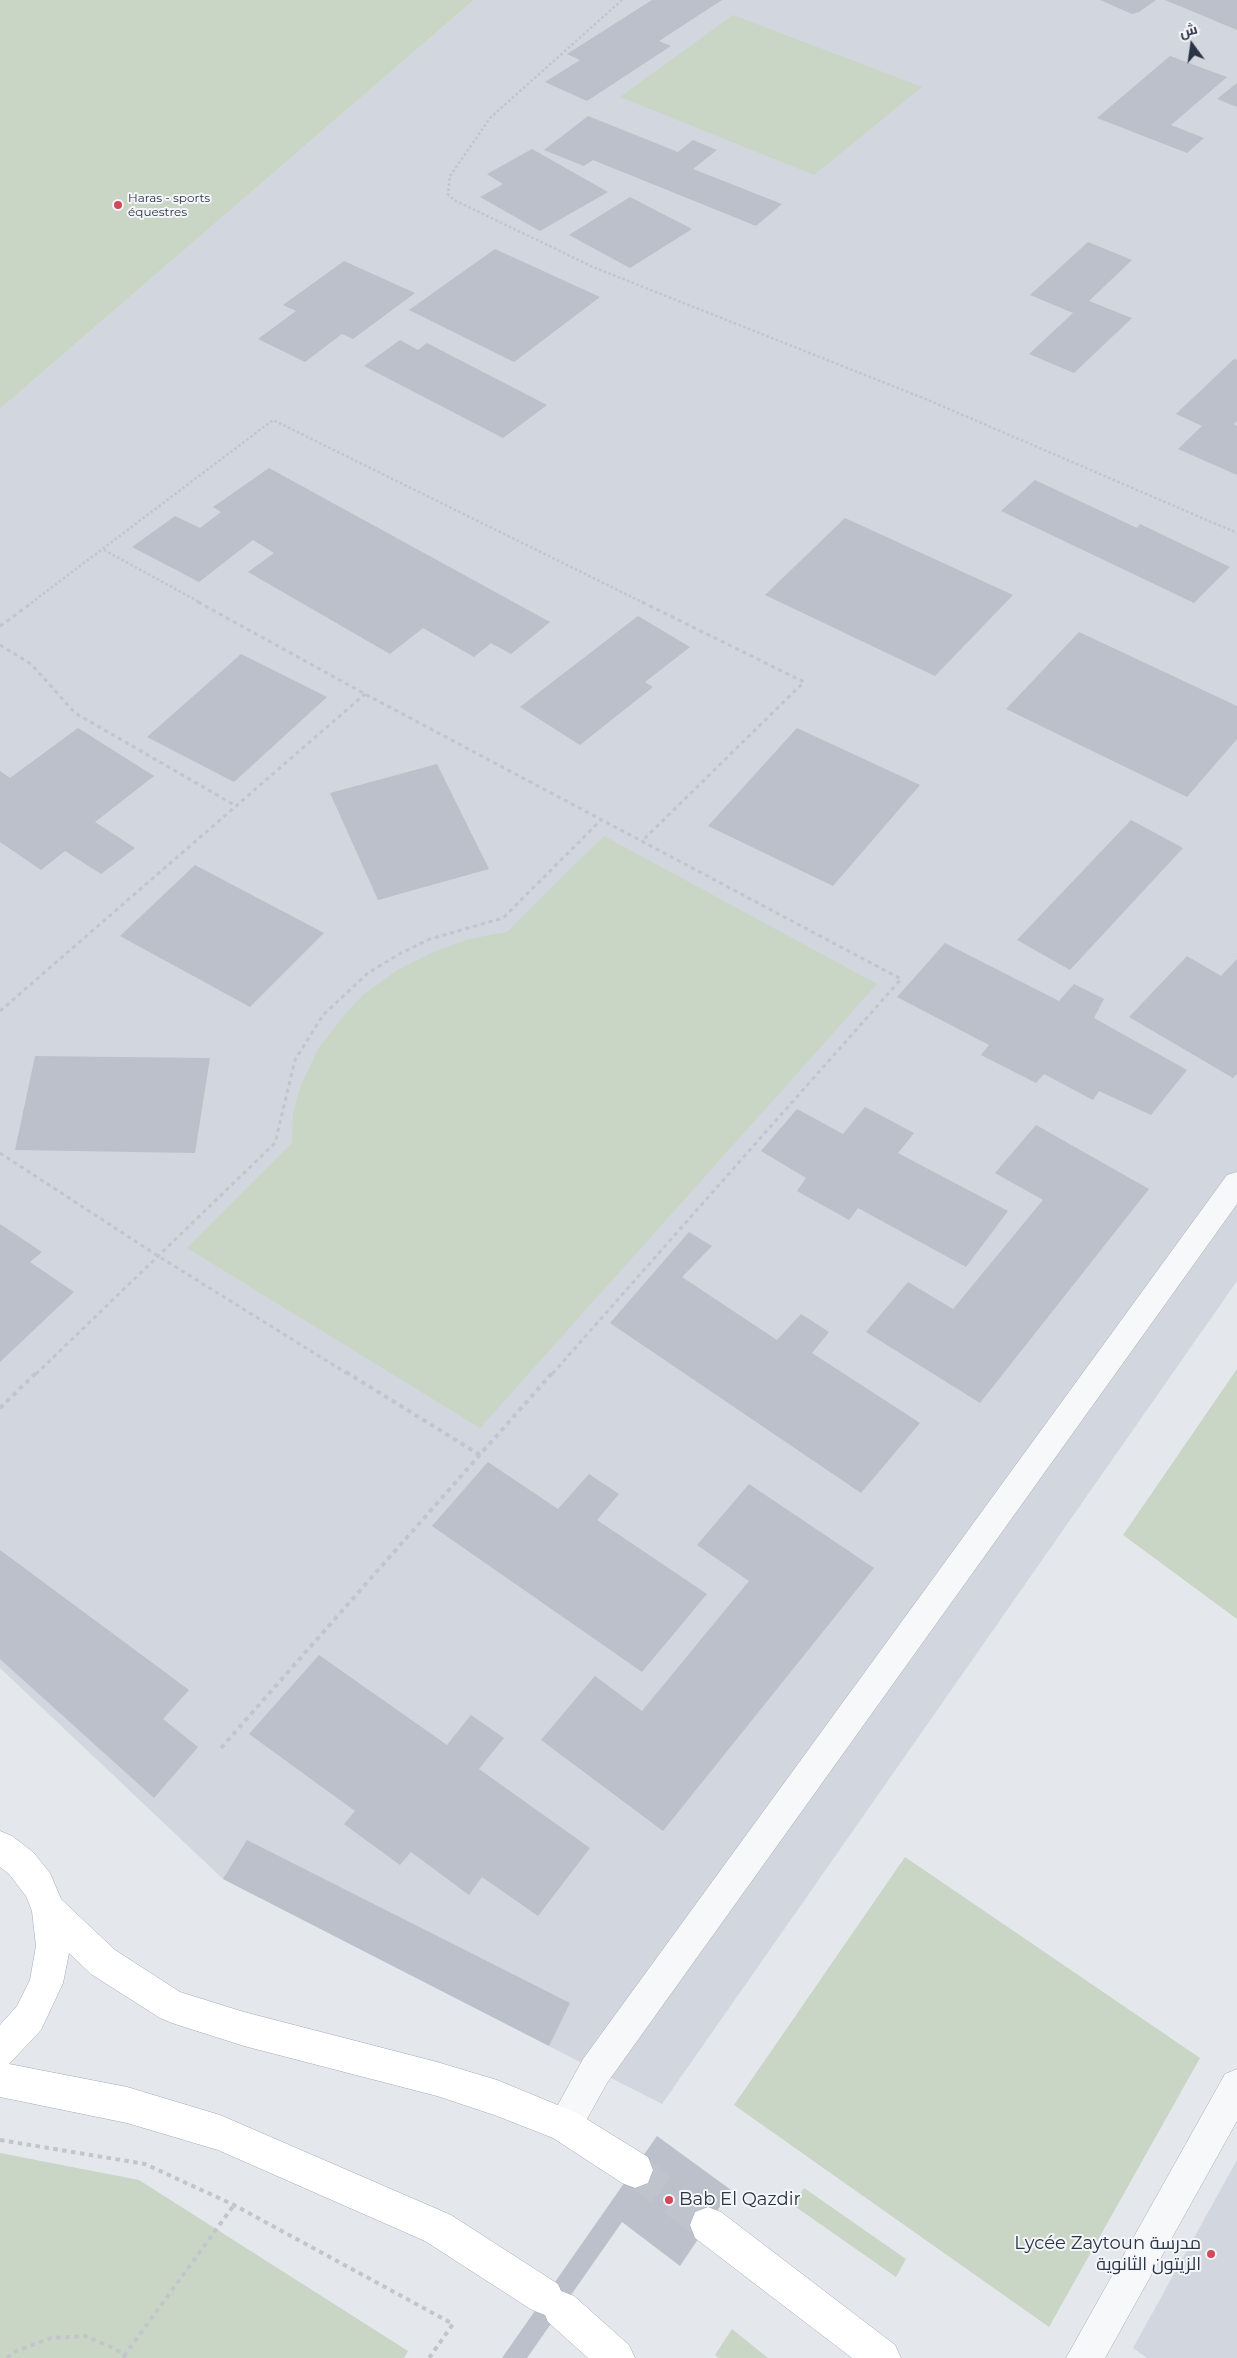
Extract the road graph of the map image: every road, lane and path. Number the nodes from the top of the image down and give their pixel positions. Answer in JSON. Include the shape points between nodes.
{"nodes":[{"id":1,"x":622,"y":0,"type":"edge"},
{"id":2,"x":1237,"y":532,"type":"edge"},
{"id":3,"x":104,"y":550,"type":"junction"},
{"id":4,"x":0,"y":626,"type":"edge"},
{"id":5,"x":0,"y":645,"type":"edge"},
{"id":6,"x":365,"y":694,"type":"junction"},
{"id":7,"x":236,"y":806,"type":"junction"},
{"id":8,"x":602,"y":820,"type":"junction"},
{"id":9,"x":642,"y":841,"type":"junction"},
{"id":10,"x":0,"y":1011,"type":"edge"},
{"id":11,"x":0,"y":1153,"type":"edge"},
{"id":12,"x":1237,"y":1183,"type":"edge"},
{"id":13,"x":158,"y":1256,"type":"junction"},
{"id":14,"x":0,"y":1408,"type":"edge"},
{"id":15,"x":480,"y":1455,"type":"junction"},
{"id":16,"x":221,"y":1748,"type":"dead end"},
{"id":17,"x":0,"y":1847,"type":"edge"},
{"id":18,"x":49,"y":1911,"type":"junction"},
{"id":19,"x":0,"y":2051,"type":"edge"},
{"id":20,"x":0,"y":2080,"type":"edge"},
{"id":21,"x":1237,"y":2086,"type":"edge"},
{"id":22,"x":564,"y":2125,"type":"junction"},
{"id":23,"x":0,"y":2140,"type":"edge"},
{"id":24,"x":635,"y":2170,"type":"tunnel mouth"},
{"id":25,"x":234,"y":2205,"type":"junction"},
{"id":26,"x":708,"y":2225,"type":"tunnel mouth"},
{"id":27,"x":125,"y":2357,"type":"edge"},
{"id":28,"x":7,"y":2358,"type":"edge"},
{"id":29,"x":429,"y":2358,"type":"edge"},
{"id":30,"x":616,"y":2358,"type":"edge"},
{"id":31,"x":882,"y":2358,"type":"edge"},
{"id":32,"x":1085,"y":2358,"type":"edge"}],
"edges":[{"from":1,"to":2,"type":"path","via":[[490,118],[450,176],[448,194],[454,200],[593,266],[928,400]]},
{"from":3,"to":4,"type":"path"},
{"from":3,"to":6,"type":"path"},
{"from":3,"to":9,"type":"path","via":[[273,420],[804,682]]},
{"from":5,"to":7,"type":"path","via":[[31,664],[76,713]]},
{"from":6,"to":7,"type":"path"},
{"from":6,"to":8,"type":"path"},
{"from":7,"to":10,"type":"path"},
{"from":8,"to":9,"type":"path"},
{"from":8,"to":13,"type":"path","via":[[503,918],[430,939],[401,953],[368,973],[323,1015],[295,1060],[275,1143]]},
{"from":9,"to":15,"type":"path","via":[[901,979]]},
{"from":11,"to":13,"type":"path"},
{"from":12,"to":22,"type":"street","via":[[595,2071]]},
{"from":13,"to":14,"type":"path"},
{"from":13,"to":15,"type":"path"},
{"from":15,"to":16,"type":"path"},
{"from":17,"to":18,"type":"main road","via":[[27,1870],[38,1885]]},
{"from":18,"to":19,"type":"main road","via":[[53,1946],[46,1983],[29,2018]]},
{"from":18,"to":22,"type":"main road","via":[[103,1962],[172,2006],[244,2030],[437,2079],[497,2098]]},
{"from":20,"to":30,"type":"main road","via":[[127,2105],[220,2133],[438,2228],[553,2303]]},
{"from":21,"to":32,"type":"street"},
{"from":22,"to":24,"type":"main road"},
{"from":23,"to":25,"type":"path","via":[[145,2164]]},
{"from":25,"to":27,"type":"path"},
{"from":25,"to":29,"type":"path","via":[[453,2324]]},
{"from":26,"to":31,"type":"main road"},
{"from":27,"to":28,"type":"path","via":[[116,2349],[85,2336],[51,2338],[16,2351]]}]}
